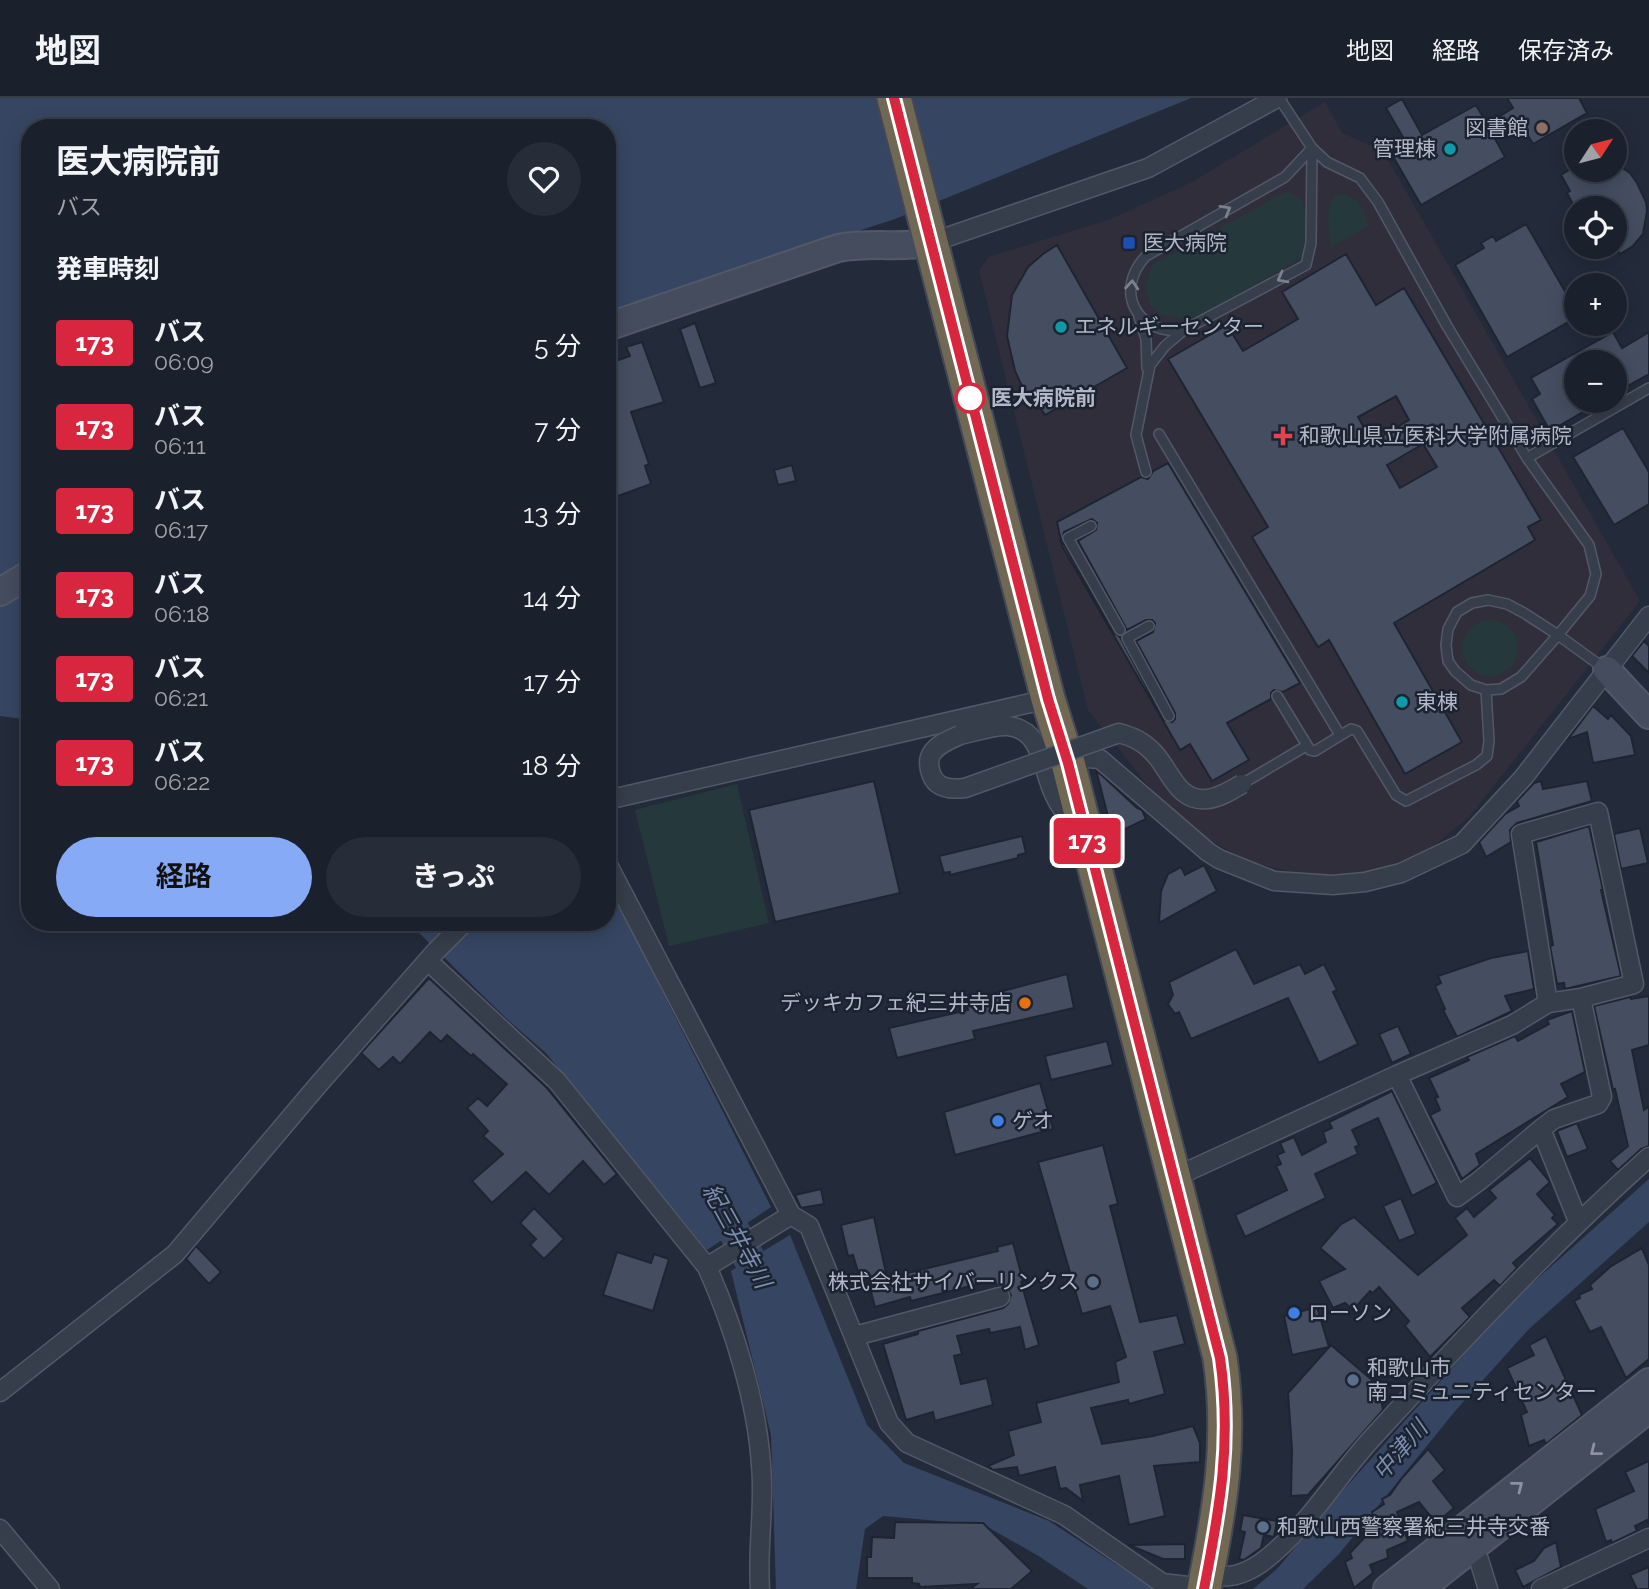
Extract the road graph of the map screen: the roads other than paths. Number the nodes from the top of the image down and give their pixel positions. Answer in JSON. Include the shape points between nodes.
{"nodes":[{"id":1,"x":894,"y":98,"type":"edge"},
{"id":2,"x":1278,"y":98,"type":"edge"},
{"id":3,"x":1312,"y":148,"type":"junction"},
{"id":4,"x":927,"y":231,"type":"junction"},
{"id":5,"x":1137,"y":312,"type":"junction"},
{"id":6,"x":616,"y":324,"type":"edge"},
{"id":7,"x":1184,"y":330,"type":"junction"},
{"id":8,"x":1649,"y":388,"type":"edge"},
{"id":9,"x":1159,"y":433,"type":"dead end"},
{"id":10,"x":1527,"y":458,"type":"junction"},
{"id":11,"x":1091,"y":526,"type":"dead end"},
{"id":12,"x":21,"y":579,"type":"edge"},
{"id":13,"x":0,"y":592,"type":"edge"},
{"id":14,"x":1649,"y":616,"type":"edge"},
{"id":15,"x":1149,"y":626,"type":"dead end"},
{"id":16,"x":1120,"y":630,"type":"dead end"},
{"id":17,"x":1558,"y":635,"type":"junction"},
{"id":18,"x":1607,"y":670,"type":"junction"},
{"id":19,"x":1486,"y":690,"type":"junction"},
{"id":20,"x":1277,"y":696,"type":"dead end"},
{"id":21,"x":1048,"y":699,"type":"junction"},
{"id":22,"x":1649,"y":715,"type":"edge"},
{"id":23,"x":1169,"y":716,"type":"dead end"},
{"id":24,"x":1340,"y":735,"type":"junction"},
{"id":25,"x":1306,"y":746,"type":"junction"},
{"id":26,"x":1068,"y":763,"type":"junction"},
{"id":27,"x":1242,"y":784,"type":"joint"},
{"id":28,"x":616,"y":798,"type":"edge"},
{"id":29,"x":1087,"y":838,"type":"junction"},
{"id":30,"x":616,"y":881,"type":"edge"},
{"id":31,"x":456,"y":931,"type":"edge"},
{"id":32,"x":432,"y":956,"type":"junction"},
{"id":33,"x":1581,"y":998,"type":"junction"},
{"id":34,"x":1548,"y":1003,"type":"junction"},
{"id":35,"x":1397,"y":1075,"type":"junction"},
{"id":36,"x":1541,"y":1129,"type":"junction"},
{"id":37,"x":1649,"y":1157,"type":"edge"},
{"id":38,"x":1173,"y":1178,"type":"junction"},
{"id":39,"x":787,"y":1218,"type":"junction"},
{"id":40,"x":1578,"y":1221,"type":"junction"},
{"id":41,"x":712,"y":1264,"type":"junction"},
{"id":42,"x":1000,"y":1297,"type":"dead end"},
{"id":43,"x":855,"y":1336,"type":"junction"},
{"id":44,"x":1649,"y":1382,"type":"edge"},
{"id":45,"x":0,"y":1392,"type":"edge"},
{"id":46,"x":1649,"y":1409,"type":"edge"},
{"id":47,"x":0,"y":1529,"type":"edge"},
{"id":48,"x":1649,"y":1538,"type":"edge"},
{"id":49,"x":1464,"y":1541,"type":"junction"},
{"id":50,"x":1205,"y":1584,"type":"edge"},
{"id":51,"x":50,"y":1589,"type":"edge"},
{"id":52,"x":760,"y":1589,"type":"edge"},
{"id":53,"x":1387,"y":1589,"type":"edge"},
{"id":54,"x":1420,"y":1589,"type":"edge"},
{"id":55,"x":1489,"y":1589,"type":"edge"},
{"id":56,"x":1541,"y":1589,"type":"edge"}],
"edges":[{"from":1,"to":4,"type":"highway"},
{"from":2,"to":3,"type":"lane"},
{"from":2,"to":4,"type":"street","via":[[1148,168]]},
{"from":5,"to":3,"type":"lane","one_way":true,"via":[[1130,288],[1137,265],[1146,256],[1285,177]]},
{"from":3,"to":7,"type":"lane","one_way":true,"via":[[1311,243],[1306,265]]},
{"from":3,"to":10,"type":"lane","via":[[1327,162],[1360,178],[1378,202]]},
{"from":4,"to":6,"type":"main road","via":[[894,247],[838,248]]},
{"from":4,"to":21,"type":"highway"},
{"from":5,"to":7,"type":"lane","via":[[1158,329]]},
{"from":5,"to":7,"type":"lane","via":[[1148,365],[1135,435],[1145,472],[1136,435],[1150,365]]},
{"from":8,"to":10,"type":"lane"},
{"from":9,"to":24,"type":"lane"},
{"from":10,"to":17,"type":"lane","via":[[1589,545],[1596,574],[1590,596]]},
{"from":11,"to":16,"type":"lane","via":[[1068,538]]},
{"from":12,"to":13,"type":"main road"},
{"from":14,"to":18,"type":"street"},
{"from":15,"to":23,"type":"lane","via":[[1127,638]]},
{"from":17,"to":18,"type":"lane"},
{"from":17,"to":19,"type":"lane","via":[[1521,677],[1501,689]]},
{"from":17,"to":19,"type":"lane","via":[[1507,604],[1488,600],[1457,612],[1448,629],[1448,661],[1471,685]]},
{"from":18,"to":22,"type":"main road"},
{"from":18,"to":26,"type":"street","via":[[1523,778],[1462,844],[1401,873],[1365,882],[1274,881],[1233,865],[1208,852],[1100,759]]},
{"from":19,"to":24,"type":"lane","via":[[1487,756],[1412,800],[1396,795],[1357,731]]},
{"from":20,"to":25,"type":"lane"},
{"from":21,"to":26,"type":"highway"},
{"from":21,"to":28,"type":"street"},
{"from":24,"to":25,"type":"lane","via":[[1315,751]]},
{"from":25,"to":27,"type":"lane"},
{"from":26,"to":29,"type":"highway"},
{"from":27,"to":29,"type":"street","bridge":true,"via":[[1208,799],[1191,797],[1175,785],[1155,753],[1137,738],[1119,733],[965,788],[939,786],[929,759],[943,743],[960,735],[1005,726],[1021,729],[1036,744],[1053,794],[1063,811]]},
{"from":29,"to":38,"type":"highway"},
{"from":30,"to":39,"type":"street"},
{"from":31,"to":32,"type":"street"},
{"from":32,"to":41,"type":"street","via":[[556,1081]]},
{"from":32,"to":45,"type":"street","via":[[175,1254]]},
{"from":33,"to":34,"type":"street"},
{"from":33,"to":34,"type":"street","via":[[1634,984],[1598,812],[1521,834]]},
{"from":33,"to":36,"type":"street","via":[[1602,1097],[1598,1104],[1555,1119]]},
{"from":34,"to":35,"type":"street","via":[[1512,1025]]},
{"from":35,"to":36,"type":"street","via":[[1457,1196]]},
{"from":35,"to":38,"type":"street"},
{"from":36,"to":40,"type":"street"},
{"from":37,"to":40,"type":"street"},
{"from":38,"to":50,"type":"highway","via":[[1224,1386],[1222,1491]]},
{"from":39,"to":41,"type":"street"},
{"from":39,"to":43,"type":"street","via":[[809,1226]]},
{"from":40,"to":50,"type":"street","via":[[1461,1340],[1288,1540],[1259,1564]]},
{"from":41,"to":52,"type":"street","via":[[755,1415],[762,1466]]},
{"from":42,"to":43,"type":"street"},
{"from":43,"to":50,"type":"street","via":[[889,1423],[907,1443],[1064,1516],[1162,1583]]},
{"from":49,"to":44,"type":"main road","one_way":true},
{"from":46,"to":49,"type":"main road","one_way":true},
{"from":47,"to":51,"type":"street"},
{"from":48,"to":56,"type":"street"},
{"from":49,"to":53,"type":"main road"},
{"from":49,"to":54,"type":"main road"},
{"from":49,"to":55,"type":"street","via":[[1479,1559]]}]}
